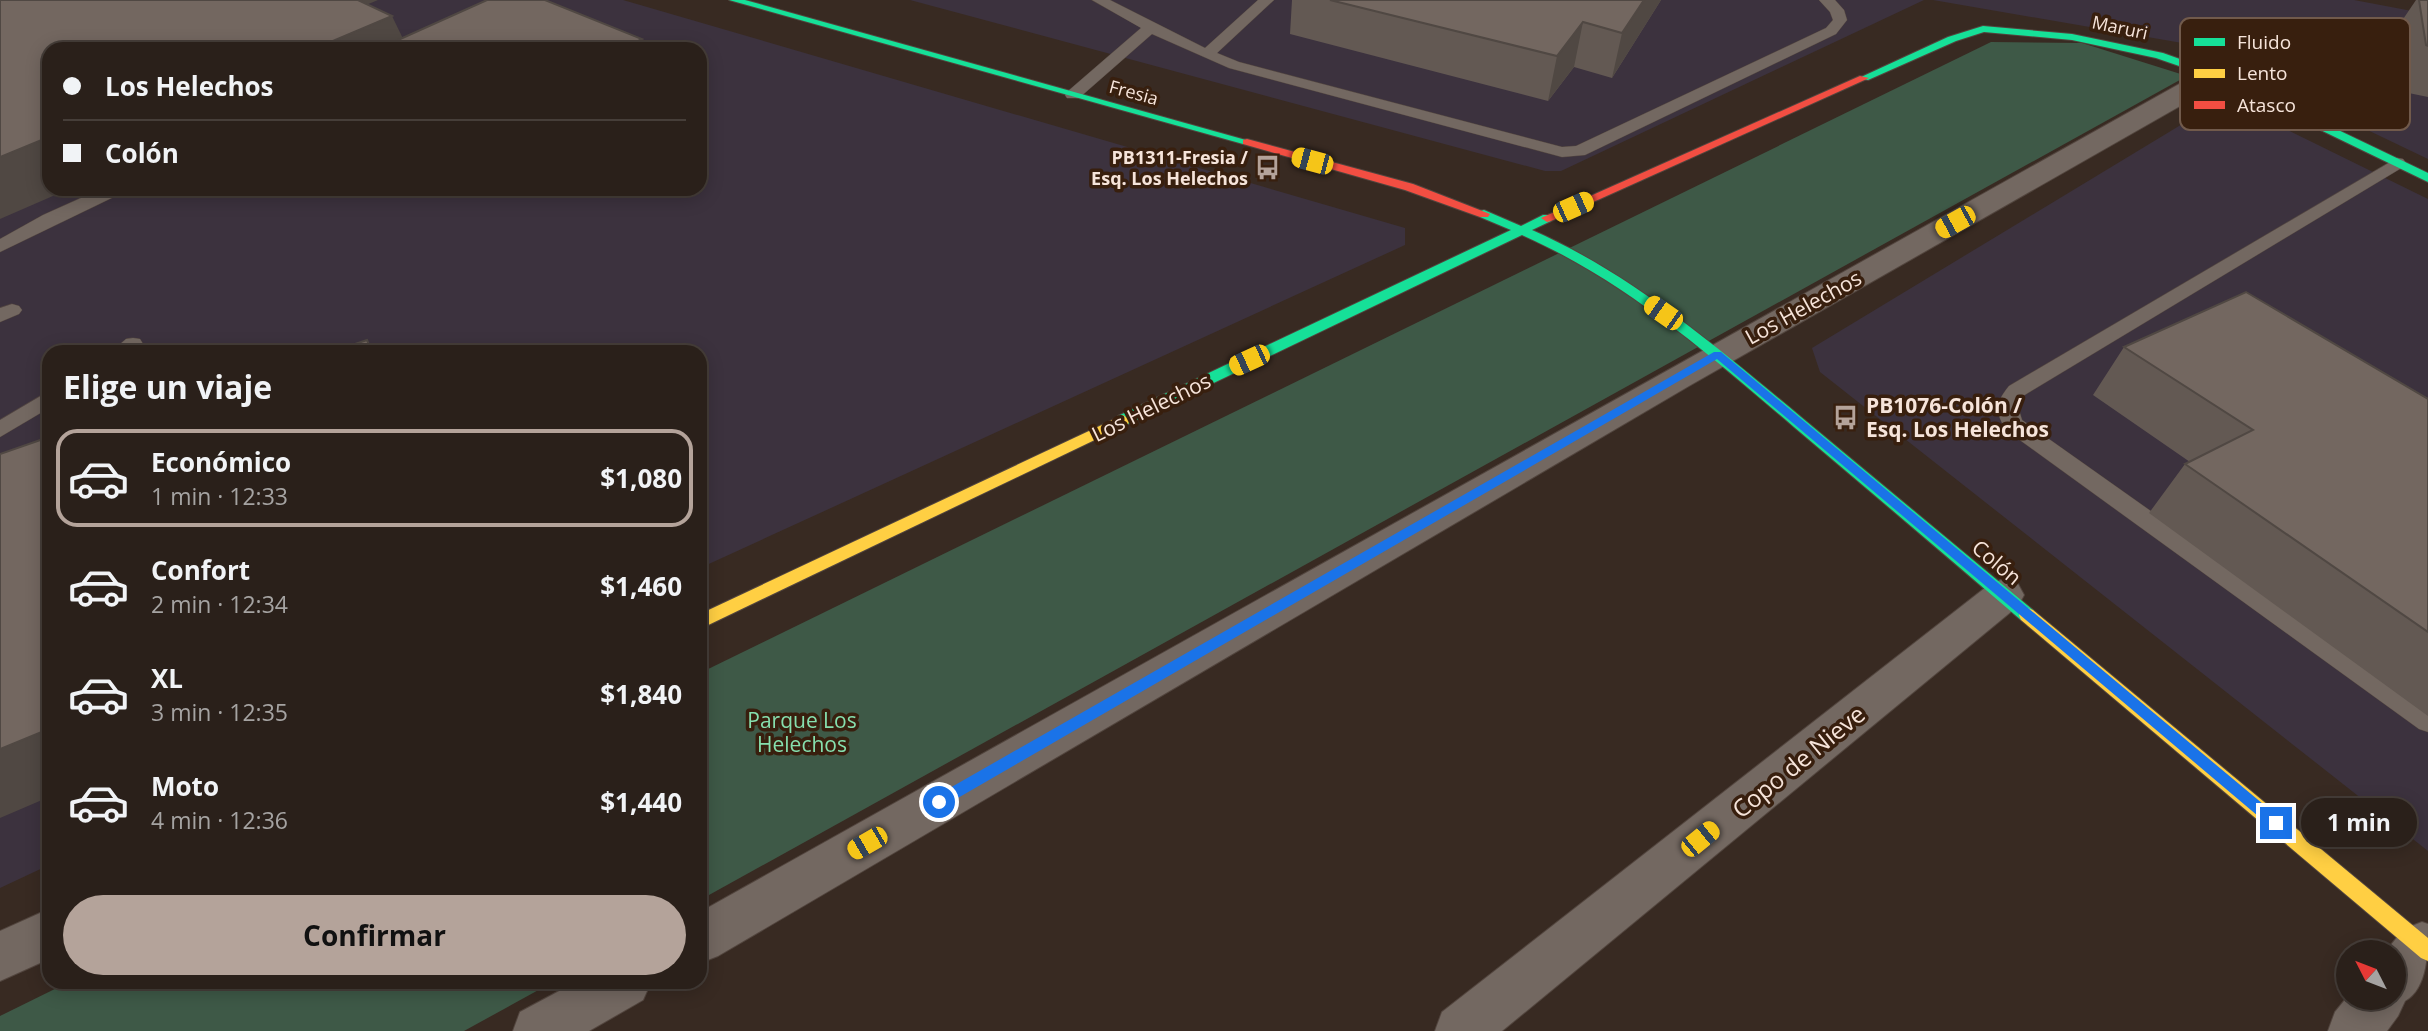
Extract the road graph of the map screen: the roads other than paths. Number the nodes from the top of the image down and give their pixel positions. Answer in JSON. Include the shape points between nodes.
{"nodes":[{"id":1,"x":734,"y":0,"type":"edge"},
{"id":2,"x":1098,"y":0,"type":"edge"},
{"id":3,"x":1267,"y":0,"type":"edge"},
{"id":4,"x":1826,"y":0,"type":"edge"},
{"id":5,"x":1150,"y":28,"type":"junction"},
{"id":6,"x":2072,"y":37,"type":"joint"},
{"id":7,"x":1207,"y":54,"type":"junction"},
{"id":8,"x":2180,"y":62,"type":"edge"},
{"id":9,"x":1073,"y":95,"type":"junction"},
{"id":10,"x":2180,"y":95,"type":"edge"},
{"id":11,"x":2329,"y":130,"type":"edge"},
{"id":12,"x":2397,"y":163,"type":"junction"},
{"id":13,"x":2428,"y":178,"type":"edge"},
{"id":14,"x":100,"y":196,"type":"edge"},
{"id":15,"x":1522,"y":229,"type":"junction"},
{"id":16,"x":0,"y":246,"type":"edge"},
{"id":17,"x":1718,"y":355,"type":"junction"},
{"id":18,"x":42,"y":403,"type":"edge"},
{"id":19,"x":0,"y":430,"type":"edge"},
{"id":20,"x":2004,"y":595,"type":"junction"},
{"id":21,"x":707,"y":619,"type":"edge"},
{"id":22,"x":2428,"y":721,"type":"edge"},
{"id":23,"x":707,"y":935,"type":"edge"},
{"id":24,"x":42,"y":936,"type":"edge"},
{"id":25,"x":0,"y":957,"type":"edge"},
{"id":26,"x":2415,"y":959,"type":"edge"},
{"id":27,"x":613,"y":989,"type":"edge"},
{"id":28,"x":2371,"y":1010,"type":"edge"},
{"id":29,"x":539,"y":1031,"type":"edge"},
{"id":30,"x":1461,"y":1031,"type":"edge"},
{"id":31,"x":2354,"y":1031,"type":"edge"}],
"edges":[{"from":1,"to":9,"type":"street","name":"Fresia"},
{"from":2,"to":5,"type":"lane"},
{"from":3,"to":7,"type":"lane"},
{"from":4,"to":7,"type":"lane","via":[[1840,20],[1831,31],[1580,151],[1562,152]]},
{"from":5,"to":7,"type":"lane"},
{"from":5,"to":9,"type":"lane"},
{"from":6,"to":8,"type":"street","name":"Maruri"},
{"from":6,"to":15,"type":"street","name":"Los Helechos","via":[[1983,29],[1952,39]]},
{"from":9,"to":15,"type":"street","name":"Fresia","via":[[1409,187]]},
{"from":10,"to":17,"type":"street","name":"Los Helechos"},
{"from":11,"to":12,"type":"street","name":"Maruri"},
{"from":12,"to":13,"type":"street","name":"Maruri"},
{"from":12,"to":22,"type":"lane","via":[[2016,391],[2005,412],[2014,425]]},
{"from":14,"to":16,"type":"lane"},
{"from":15,"to":17,"type":"street","name":"Colón","via":[[1619,282]]},
{"from":15,"to":21,"type":"street","name":"Los Helechos"},
{"from":17,"to":20,"type":"street","name":"Colón"},
{"from":17,"to":23,"type":"street","name":"Los Helechos"},
{"from":18,"to":19,"type":"lane"},
{"from":20,"to":26,"type":"street","name":"Colón"},
{"from":20,"to":30,"type":"street","name":"Copo de Nieve"},
{"from":24,"to":25,"type":"street"},
{"from":27,"to":29,"type":"street"},
{"from":28,"to":31,"type":"street"}]}
